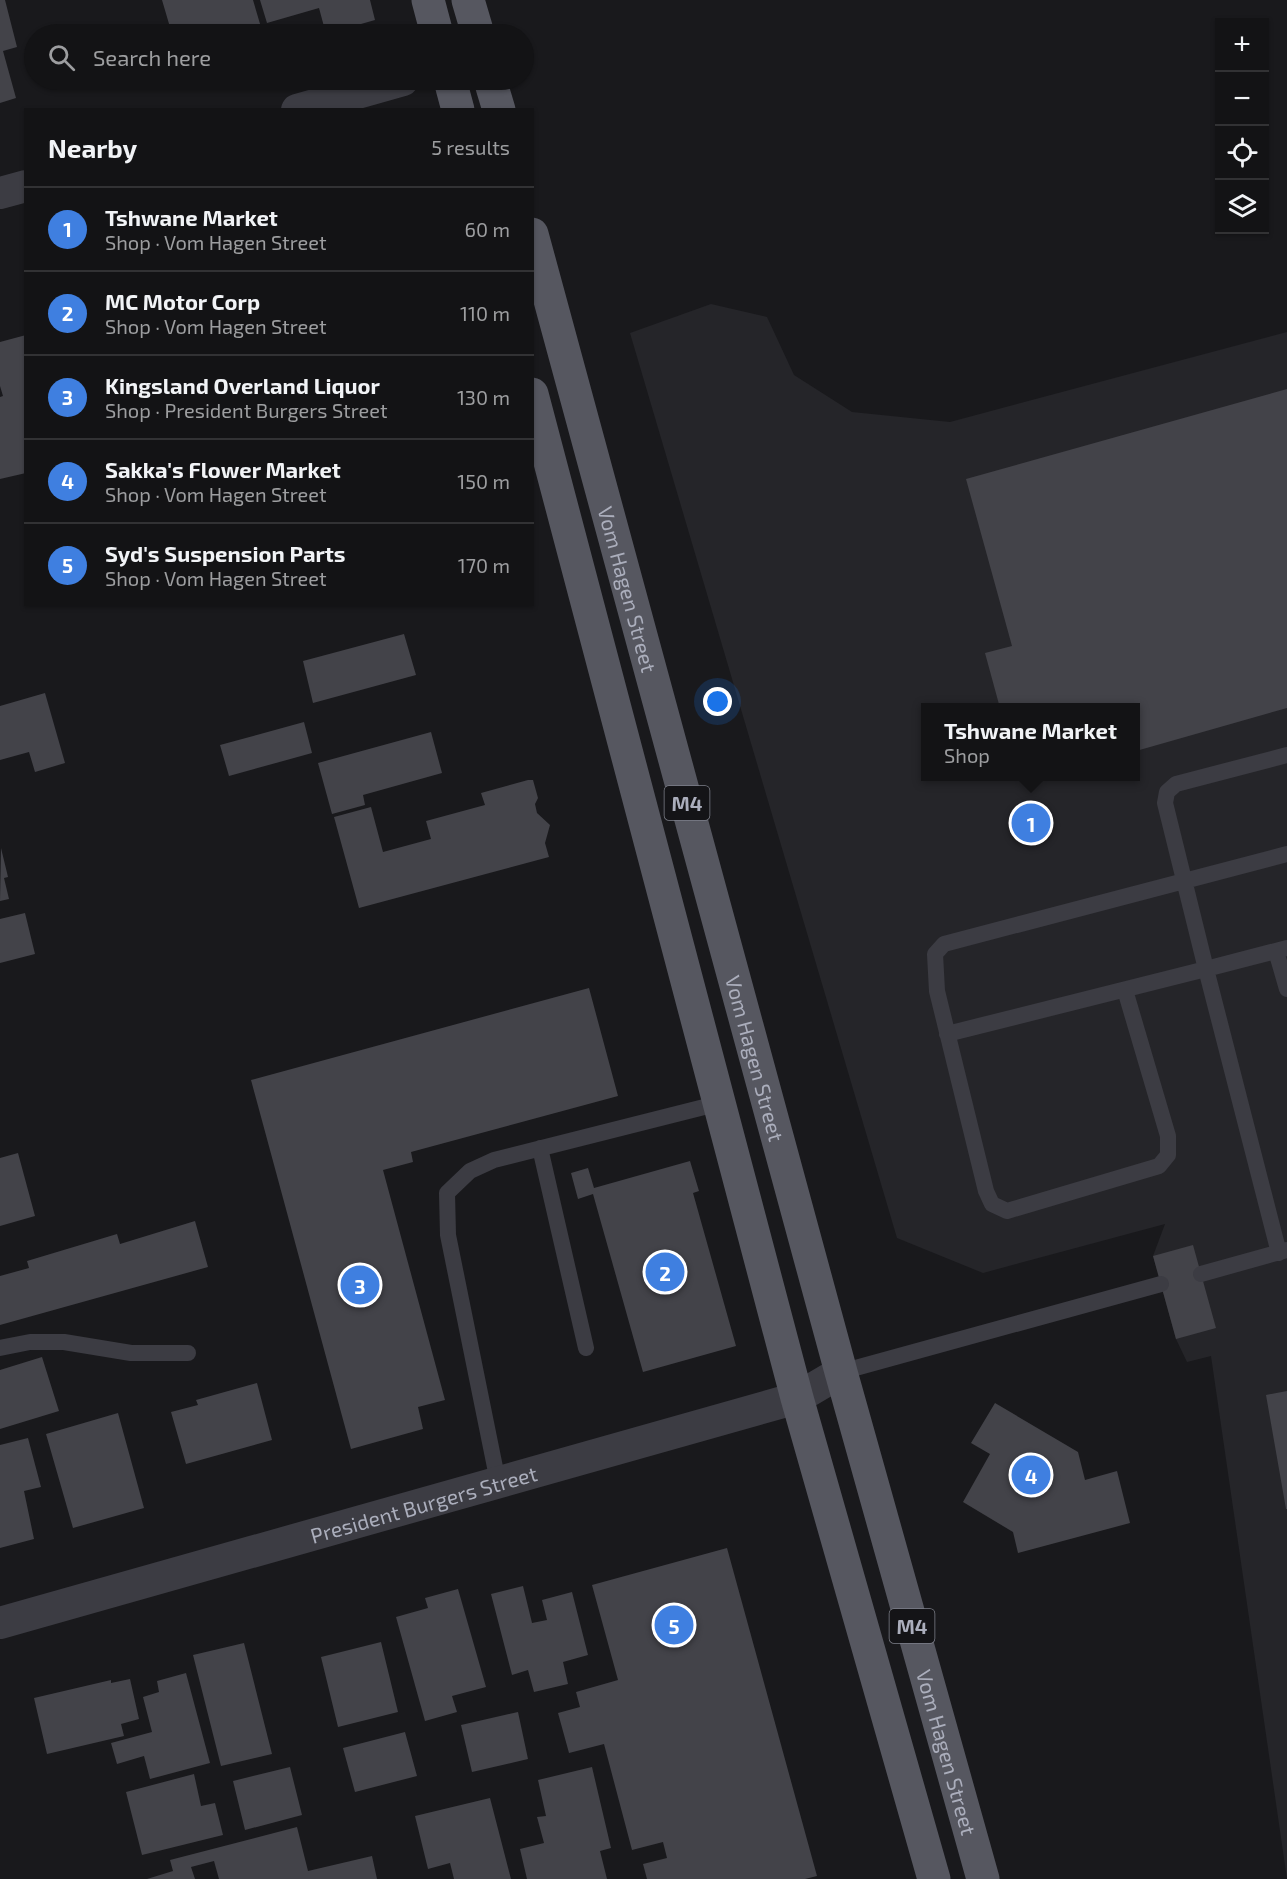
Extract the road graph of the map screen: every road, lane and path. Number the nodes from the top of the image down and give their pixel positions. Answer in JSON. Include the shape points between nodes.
{"nodes":[{"id":1,"x":428,"y":0,"type":"edge"},
{"id":2,"x":468,"y":0,"type":"edge"},
{"id":3,"x":434,"y":24,"type":"edge"},
{"id":4,"x":475,"y":24,"type":"edge"},
{"id":5,"x":368,"y":90,"type":"edge"},
{"id":6,"x":453,"y":90,"type":"edge"},
{"id":7,"x":493,"y":90,"type":"edge"},
{"id":8,"x":304,"y":108,"type":"edge"},
{"id":9,"x":457,"y":108,"type":"edge"},
{"id":10,"x":498,"y":108,"type":"edge"},
{"id":11,"x":24,"y":187,"type":"edge"},
{"id":12,"x":0,"y":193,"type":"edge"},
{"id":13,"x":534,"y":241,"type":"edge"},
{"id":14,"x":534,"y":402,"type":"edge"},
{"id":15,"x":1287,"y":754,"type":"edge"},
{"id":16,"x":1287,"y":854,"type":"edge"},
{"id":17,"x":1184,"y":882,"type":"junction"},
{"id":18,"x":1282,"y":949,"type":"edge"},
{"id":19,"x":1206,"y":969,"type":"junction"},
{"id":20,"x":1287,"y":989,"type":"edge"},
{"id":21,"x":1125,"y":990,"type":"junction"},
{"id":22,"x":947,"y":1034,"type":"junction"},
{"id":23,"x":720,"y":1103,"type":"junction"},
{"id":24,"x":540,"y":1148,"type":"junction"},
{"id":25,"x":1283,"y":1251,"type":"edge"},
{"id":26,"x":1201,"y":1274,"type":"dead end"},
{"id":27,"x":1161,"y":1284,"type":"dead end"},
{"id":28,"x":0,"y":1348,"type":"edge"},
{"id":29,"x":586,"y":1348,"type":"dead end"},
{"id":30,"x":188,"y":1353,"type":"dead end"},
{"id":31,"x":842,"y":1372,"type":"junction"},
{"id":32,"x":797,"y":1398,"type":"junction"},
{"id":33,"x":498,"y":1482,"type":"junction"},
{"id":34,"x":0,"y":1623,"type":"edge"},
{"id":35,"x":934,"y":1879,"type":"edge"},
{"id":36,"x":983,"y":1879,"type":"edge"}],
"edges":[{"from":1,"to":3,"type":"main road"},
{"from":2,"to":4,"type":"main road"},
{"from":5,"to":8,"type":"street"},
{"from":6,"to":9,"type":"main road"},
{"from":7,"to":10,"type":"main road"},
{"from":11,"to":12,"type":"street"},
{"from":13,"to":31,"type":"main road","name":"Vom Hagen Street","number":"M4"},
{"from":14,"to":23,"type":"main road","name":"Vom Hagen Street","number":"M4"},
{"from":15,"to":17,"type":"lane","via":[[1176,784],[1167,792],[1165,803]]},
{"from":16,"to":17,"type":"lane"},
{"from":17,"to":19,"type":"lane"},
{"from":17,"to":22,"type":"lane","via":[[944,944],[935,954],[937,992]]},
{"from":18,"to":19,"type":"lane"},
{"from":18,"to":20,"type":"lane"},
{"from":19,"to":21,"type":"lane"},
{"from":19,"to":25,"type":"lane"},
{"from":21,"to":22,"type":"lane"},
{"from":21,"to":22,"type":"lane","via":[[1168,1136],[1168,1155],[1160,1166],[1007,1211],[992,1204],[986,1191]]},
{"from":23,"to":24,"type":"lane"},
{"from":23,"to":32,"type":"main road","name":"Vom Hagen Street","number":"M4"},
{"from":24,"to":29,"type":"lane"},
{"from":24,"to":33,"type":"lane","via":[[470,1171],[447,1193],[447,1235]]},
{"from":25,"to":26,"type":"lane"},
{"from":27,"to":31,"type":"lane"},
{"from":28,"to":30,"type":"lane","via":[[30,1342],[64,1342],[131,1353]]},
{"from":31,"to":32,"type":"street","name":"President Burgers Street"},
{"from":31,"to":36,"type":"main road","name":"Vom Hagen Street","number":"M4"},
{"from":32,"to":33,"type":"street","name":"President Burgers Street"},
{"from":32,"to":35,"type":"main road","name":"Vom Hagen Street","number":"M4"},
{"from":33,"to":34,"type":"street","name":"President Burgers Street"}]}
